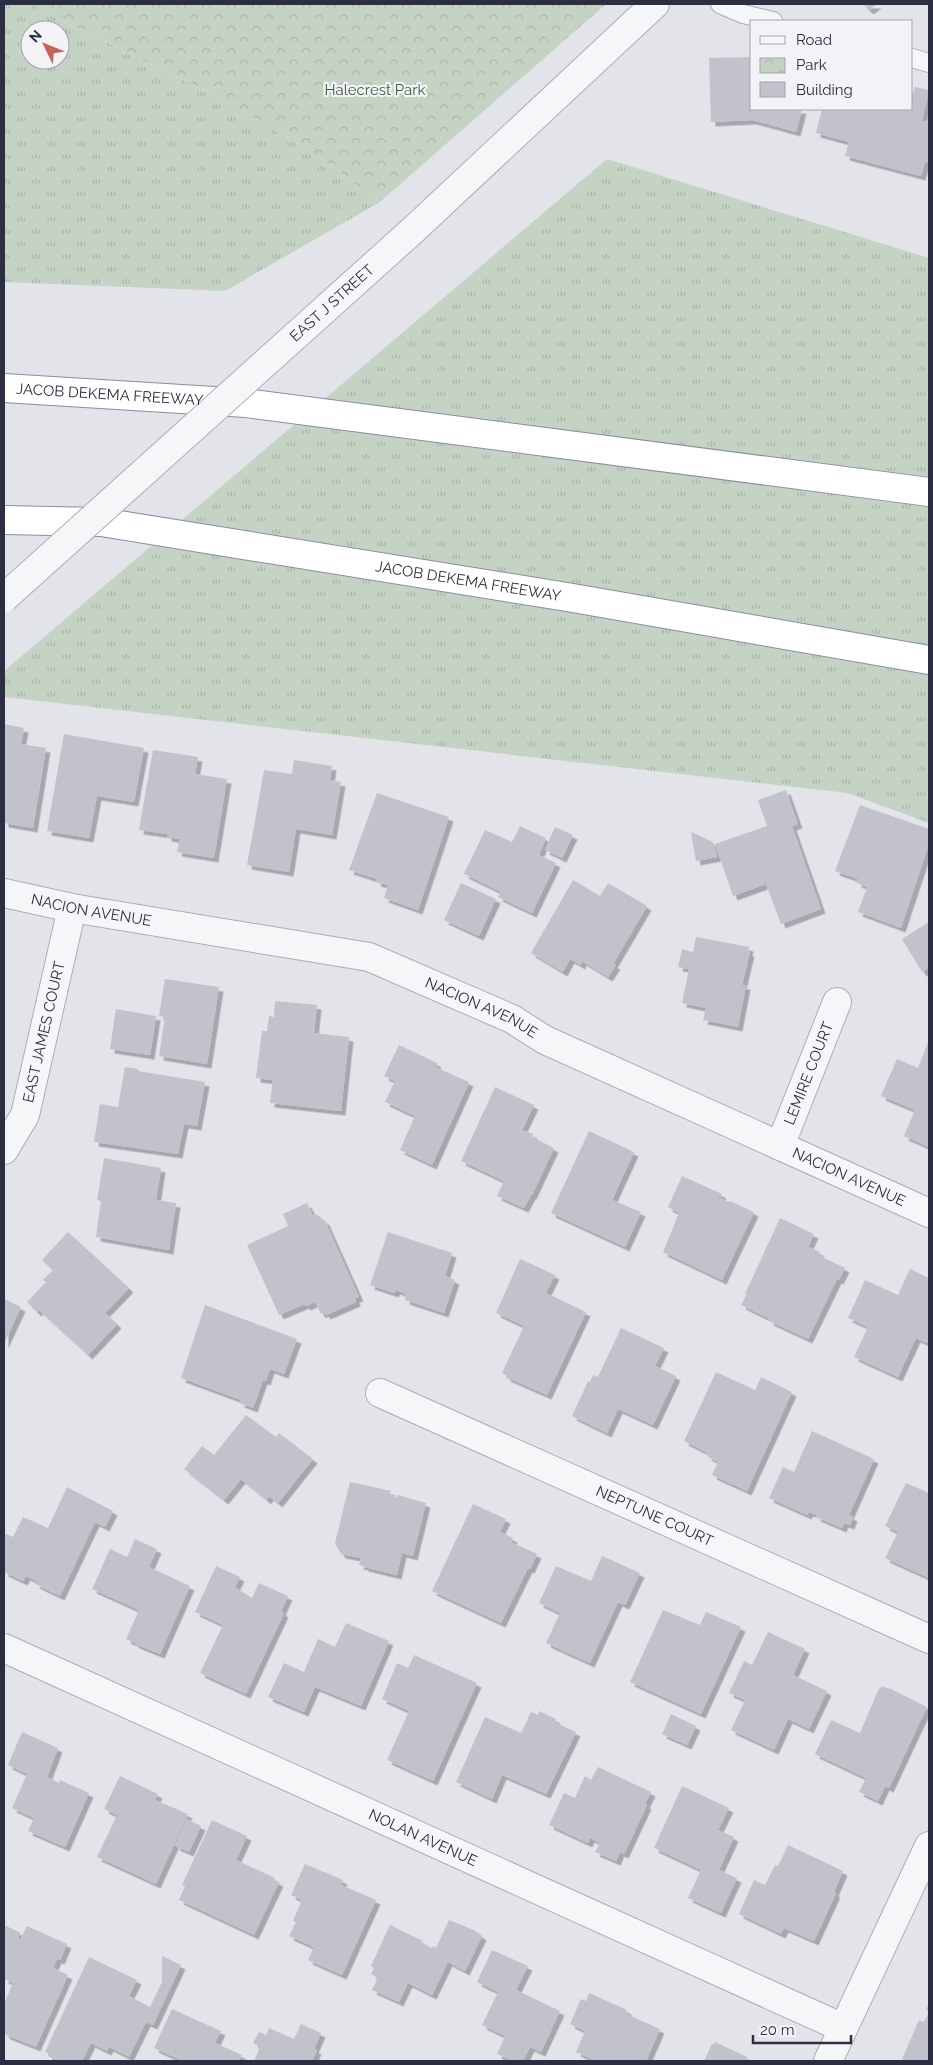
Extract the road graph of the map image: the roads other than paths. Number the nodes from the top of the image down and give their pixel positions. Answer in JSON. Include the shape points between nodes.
{"nodes":[{"id":1,"x":656,"y":4,"type":"edge"},
{"id":2,"x":720,"y":4,"type":"edge"},
{"id":3,"x":769,"y":20,"type":"edge"},
{"id":4,"x":913,"y":58,"type":"edge"},
{"id":5,"x":929,"y":63,"type":"edge"},
{"id":6,"x":4,"y":388,"type":"edge"},
{"id":7,"x":929,"y":492,"type":"edge"},
{"id":8,"x":4,"y":520,"type":"edge"},
{"id":9,"x":4,"y":598,"type":"edge"},
{"id":10,"x":876,"y":652,"type":"junction"},
{"id":11,"x":929,"y":660,"type":"edge"},
{"id":12,"x":929,"y":678,"type":"edge"},
{"id":13,"x":4,"y":894,"type":"edge"},
{"id":14,"x":72,"y":908,"type":"junction"},
{"id":15,"x":837,"y":1002,"type":"dead end"},
{"id":16,"x":780,"y":1146,"type":"junction"},
{"id":17,"x":4,"y":1150,"type":"edge"},
{"id":18,"x":929,"y":1213,"type":"edge"},
{"id":19,"x":380,"y":1393,"type":"dead end"},
{"id":20,"x":929,"y":1640,"type":"edge"},
{"id":21,"x":4,"y":1648,"type":"edge"},
{"id":22,"x":929,"y":1846,"type":"edge"},
{"id":23,"x":843,"y":2028,"type":"junction"},
{"id":24,"x":828,"y":2061,"type":"edge"}],
"edges":[{"from":1,"to":9,"type":"street","name":"EAST J STREET","bridge":true,"via":[[412,231]]},
{"from":2,"to":3,"type":"lane"},
{"from":4,"to":5,"type":"lane"},
{"from":6,"to":7,"type":"highway","name":"JACOB DEKEMA FREEWAY","via":[[246,403]]},
{"from":8,"to":10,"type":"highway","name":"JACOB DEKEMA FREEWAY","via":[[101,522],[567,597]]},
{"from":10,"to":11,"type":"highway","name":"JACOB DEKEMA FREEWAY"},
{"from":10,"to":12,"type":"highway"},
{"from":13,"to":14,"type":"street","name":"NACION AVENUE"},
{"from":14,"to":16,"type":"street","name":"NACION AVENUE","via":[[369,957],[512,1019],[545,1040]]},
{"from":14,"to":17,"type":"street","name":"EAST JAMES COURT","via":[[24,1115]]},
{"from":15,"to":16,"type":"street","name":"LEMIRE COURT"},
{"from":16,"to":18,"type":"street","name":"NACION AVENUE"},
{"from":19,"to":20,"type":"street","name":"NEPTUNE COURT"},
{"from":21,"to":23,"type":"street","name":"NOLAN AVENUE"},
{"from":22,"to":23,"type":"street"},
{"from":23,"to":24,"type":"street"}]}
